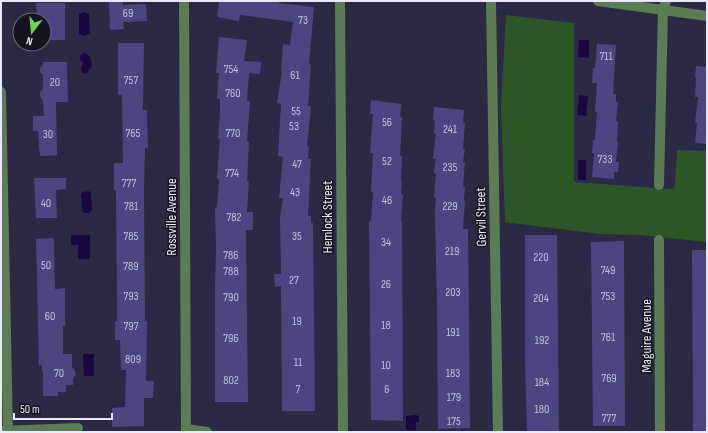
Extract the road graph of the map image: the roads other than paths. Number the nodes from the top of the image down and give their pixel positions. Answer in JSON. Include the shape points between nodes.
{"nodes":[{"id":1,"x":184,"y":1,"type":"edge"},
{"id":2,"x":340,"y":1,"type":"edge"},
{"id":3,"x":491,"y":1,"type":"edge"},
{"id":4,"x":598,"y":1,"type":"edge"},
{"id":5,"x":664,"y":5,"type":"edge"},
{"id":6,"x":707,"y":16,"type":"edge"},
{"id":7,"x":1,"y":92,"type":"edge"},
{"id":8,"x":659,"y":185,"type":"dead end"},
{"id":9,"x":659,"y":240,"type":"dead end"},
{"id":10,"x":78,"y":428,"type":"dead end"},
{"id":11,"x":6,"y":431,"type":"edge"},
{"id":12,"x":186,"y":431,"type":"edge"},
{"id":13,"x":207,"y":432,"type":"edge"},
{"id":14,"x":343,"y":432,"type":"edge"},
{"id":15,"x":498,"y":432,"type":"edge"},
{"id":16,"x":660,"y":432,"type":"edge"}],
"edges":[{"from":1,"to":12,"type":"street","name":"Rossville Avenue"},
{"from":2,"to":14,"type":"street","name":"Hemlock Street"},
{"from":3,"to":15,"type":"street","name":"Gervil Street"},
{"from":4,"to":5,"type":"street"},
{"from":5,"to":6,"type":"street"},
{"from":5,"to":8,"type":"street"},
{"from":7,"to":11,"type":"street"},
{"from":9,"to":16,"type":"street","name":"Maguire Avenue"},
{"from":10,"to":11,"type":"street"},
{"from":12,"to":13,"type":"street"}]}
